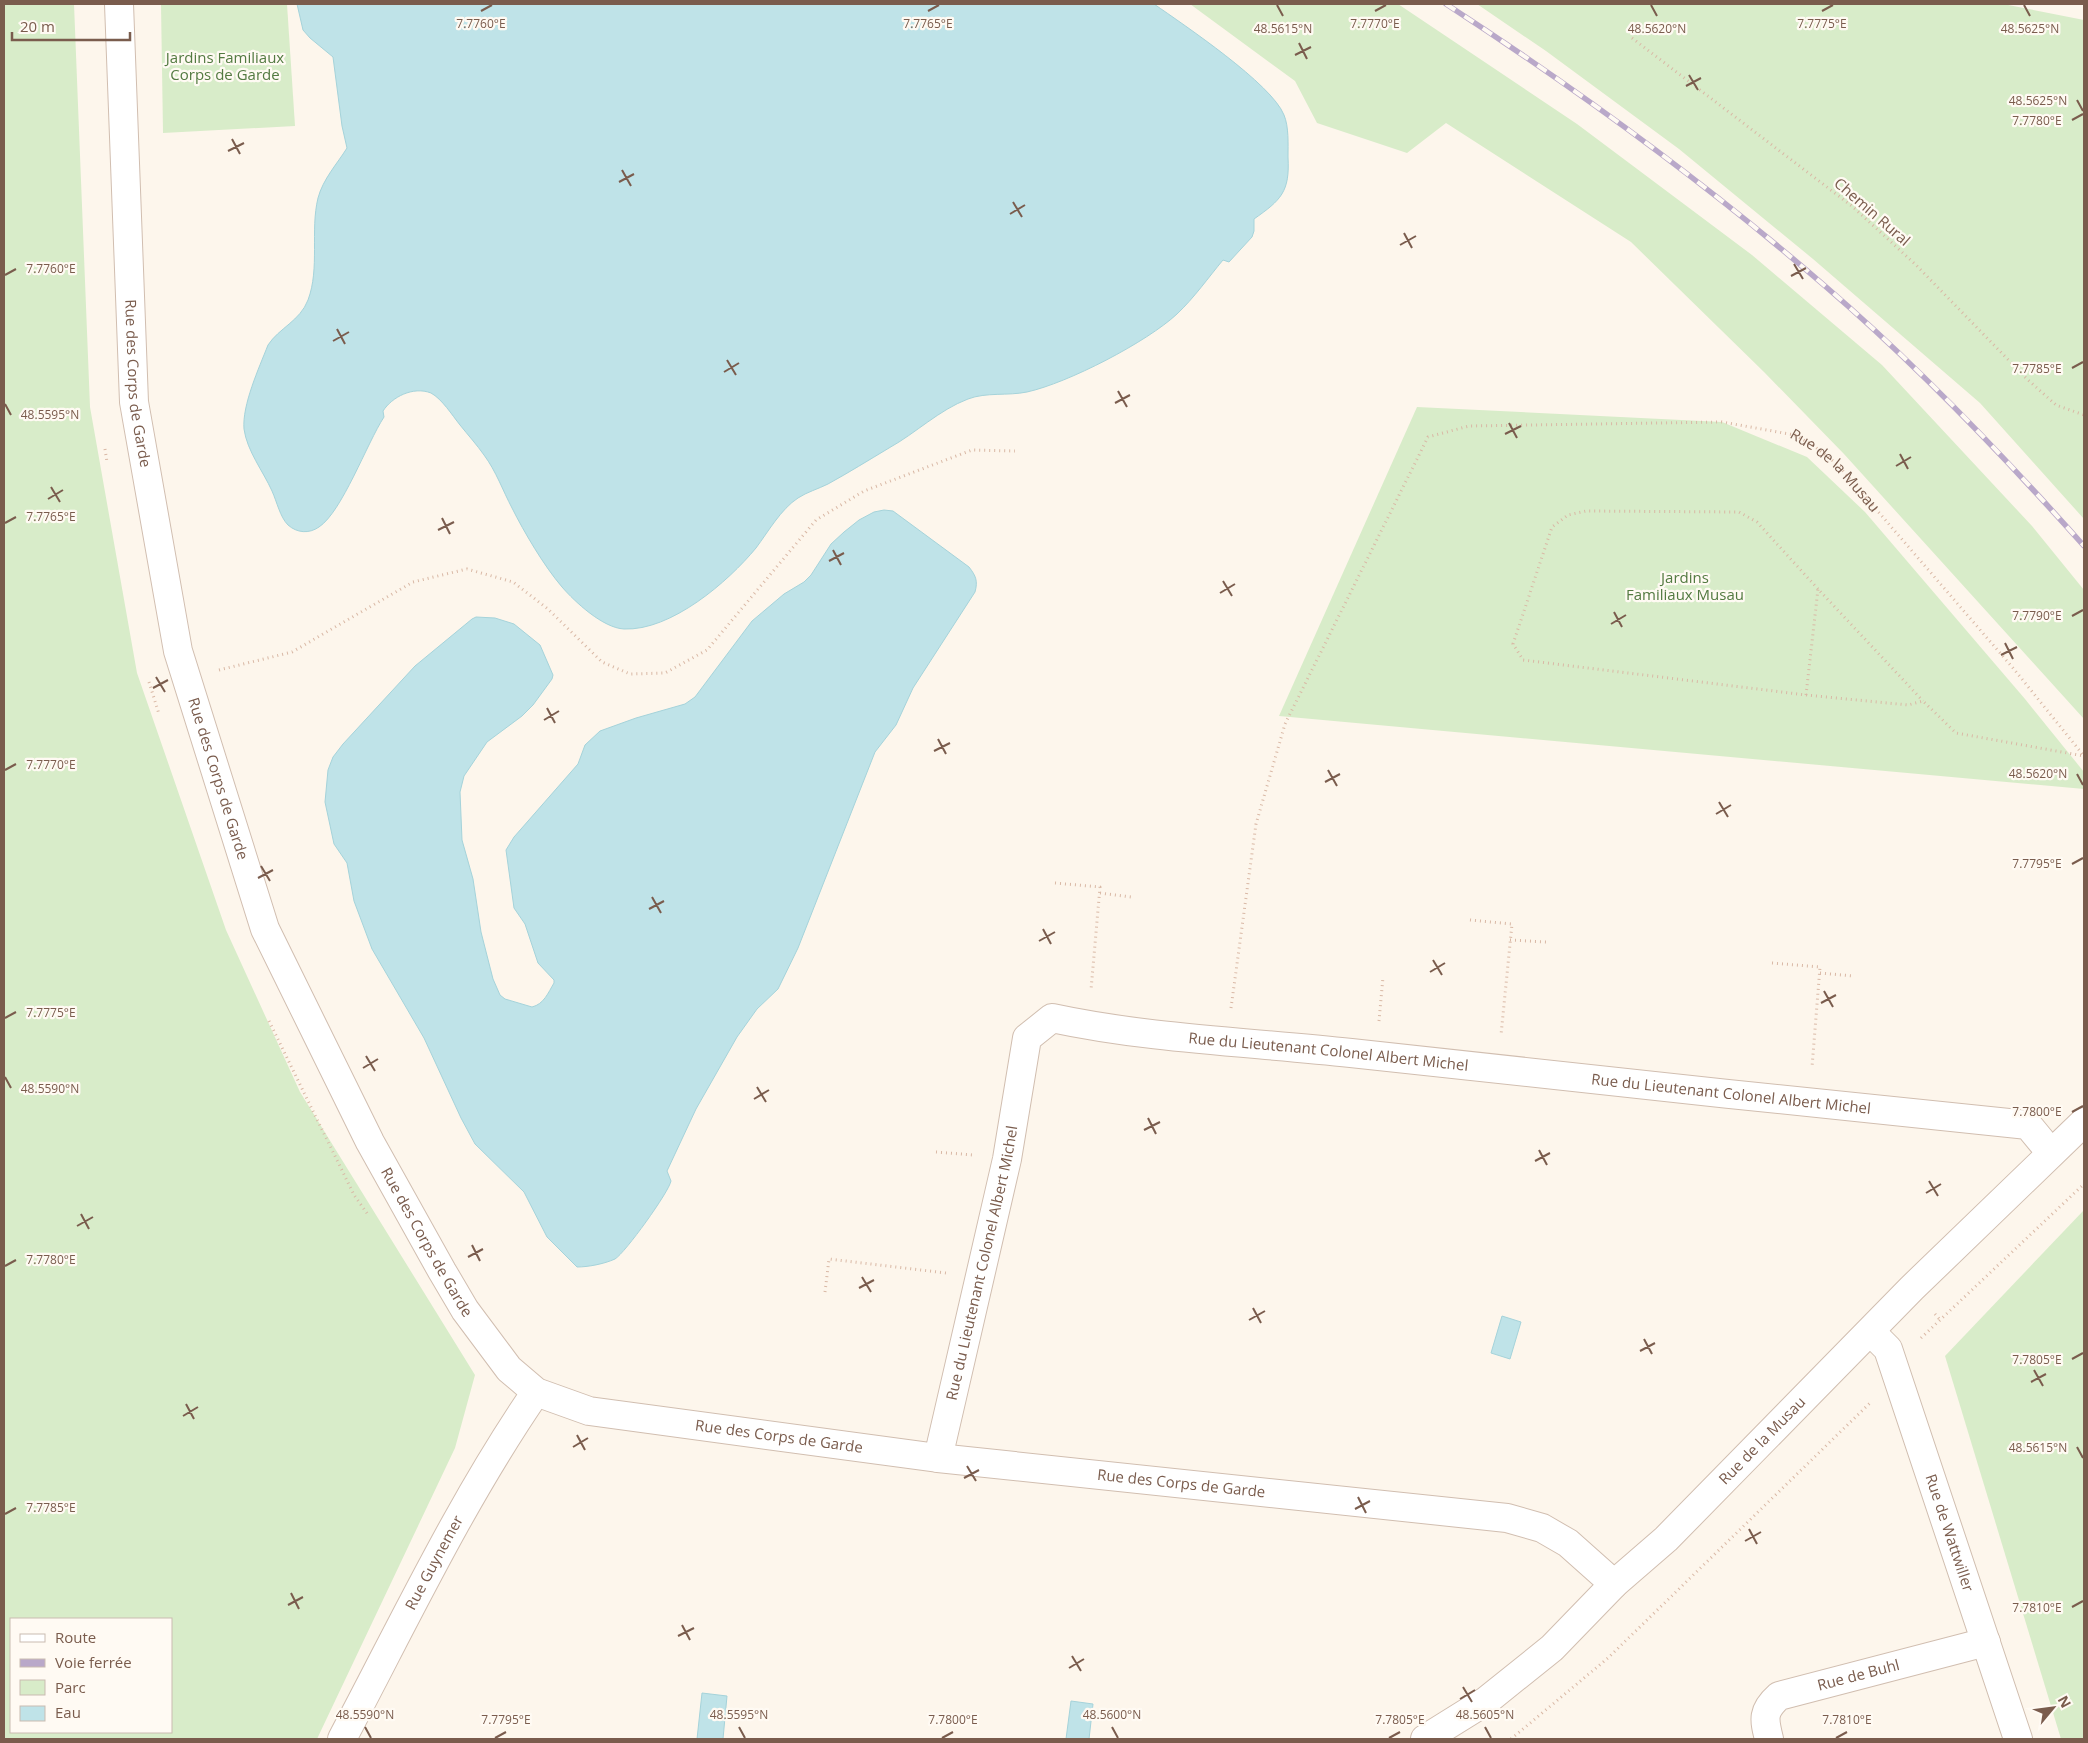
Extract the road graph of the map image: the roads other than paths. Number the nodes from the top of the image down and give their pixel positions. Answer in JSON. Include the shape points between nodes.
{"nodes":[{"id":1,"x":119,"y":4,"type":"edge"},
{"id":2,"x":2084,"y":1122,"type":"edge"},
{"id":3,"x":2051,"y":1153,"type":"junction"},
{"id":4,"x":1871,"y":1332,"type":"junction"},
{"id":5,"x":536,"y":1392,"type":"junction"},
{"id":6,"x":938,"y":1458,"type":"junction"},
{"id":7,"x":1614,"y":1584,"type":"junction"},
{"id":8,"x":1986,"y":1642,"type":"junction"},
{"id":9,"x":342,"y":1739,"type":"edge"},
{"id":10,"x":1425,"y":1739,"type":"edge"},
{"id":11,"x":1769,"y":1739,"type":"edge"},
{"id":12,"x":2018,"y":1739,"type":"edge"}],
"edges":[{"from":1,"to":5,"type":"street","name":"Rue des Corps de Garde","via":[[134,402],[178,651],[265,929],[370,1142],[442,1271],[492,1349],[508,1369]]},
{"from":2,"to":3,"type":"street","name":"Rue de la Musau"},
{"from":3,"to":4,"type":"street","name":"Rue de la Musau"},
{"from":3,"to":6,"type":"street","name":"Rue du Lieutenant Colonel Albert Michel","via":[[2028,1125],[1226,1042],[1088,1026],[1052,1018],[1027,1038],[1007,1159]]},
{"from":4,"to":7,"type":"street","name":"Rue de la Musau","via":[[1666,1539]]},
{"from":4,"to":8,"type":"street","name":"Rue de Wattwiller","via":[[1888,1349]]},
{"from":5,"to":6,"type":"street","name":"Rue des Corps de Garde","via":[[589,1411]]},
{"from":5,"to":9,"type":"street","name":"Rue Guynemer","via":[[471,1496]]},
{"from":6,"to":7,"type":"street","name":"Rue des Corps de Garde","via":[[1507,1518],[1542,1528],[1568,1543]]},
{"from":7,"to":10,"type":"street","name":"Rue de la Musau","via":[[1552,1648],[1486,1701]]},
{"from":8,"to":11,"type":"street","name":"Rue de Buhl","via":[[1779,1696],[1768,1706],[1765,1721]]},
{"from":8,"to":12,"type":"street","name":"Rue de Wattwiller"}]}
